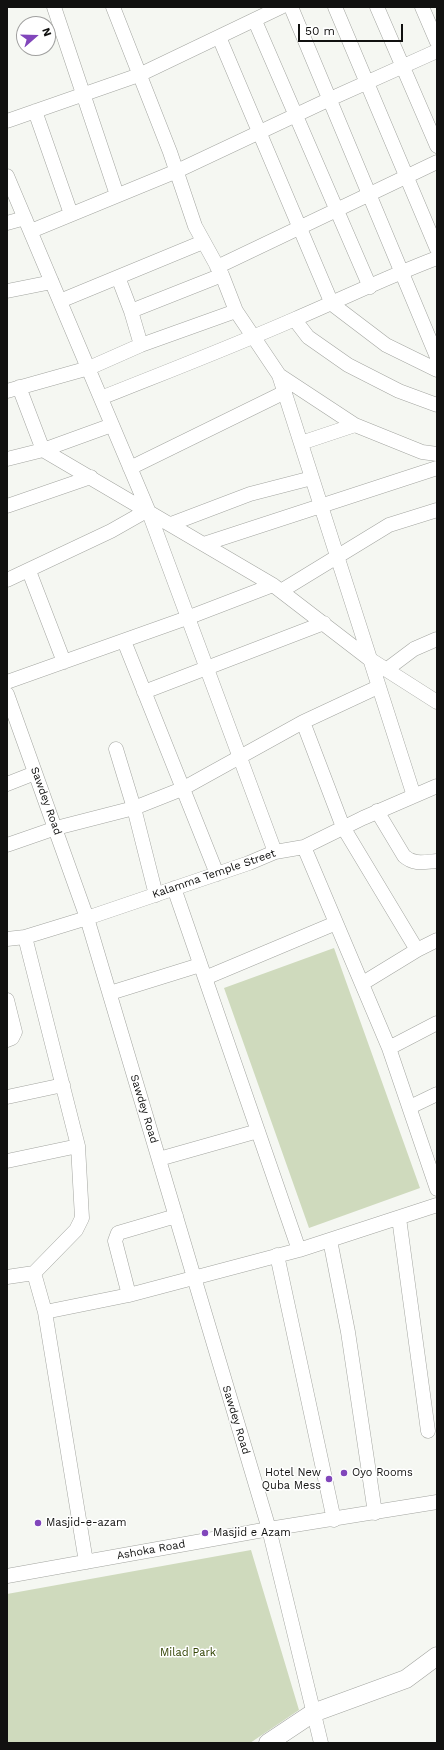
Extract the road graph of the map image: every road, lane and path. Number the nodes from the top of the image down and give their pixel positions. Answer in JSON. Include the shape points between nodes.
{"nodes":[{"id":1,"x":54,"y":7,"type":"edge"},
{"id":2,"x":113,"y":7,"type":"edge"},
{"id":3,"x":281,"y":7,"type":"edge"},
{"id":4,"x":291,"y":7,"type":"edge"},
{"id":5,"x":335,"y":7,"type":"edge"},
{"id":6,"x":377,"y":7,"type":"edge"},
{"id":7,"x":422,"y":7,"type":"edge"},
{"id":8,"x":255,"y":21,"type":"junction"},
{"id":9,"x":219,"y":37,"type":"junction"},
{"id":10,"x":437,"y":42,"type":"edge"},
{"id":11,"x":437,"y":51,"type":"edge"},
{"id":12,"x":402,"y":66,"type":"junction"},
{"id":13,"x":139,"y":75,"type":"junction"},
{"id":14,"x":367,"y":82,"type":"junction"},
{"id":15,"x":83,"y":94,"type":"junction"},
{"id":16,"x":330,"y":99,"type":"junction"},
{"id":17,"x":35,"y":111,"type":"junction"},
{"id":18,"x":296,"y":115,"type":"junction"},
{"id":19,"x":7,"y":121,"type":"edge"},
{"id":20,"x":259,"y":132,"type":"junction"},
{"id":21,"x":437,"y":146,"type":"edge"},
{"id":22,"x":437,"y":162,"type":"edge"},
{"id":23,"x":177,"y":171,"type":"junction"},
{"id":24,"x":7,"y":176,"type":"edge"},
{"id":25,"x":406,"y":177,"type":"junction"},
{"id":26,"x":117,"y":195,"type":"junction"},
{"id":27,"x":369,"y":195,"type":"junction"},
{"id":28,"x":337,"y":210,"type":"junction"},
{"id":29,"x":71,"y":214,"type":"junction"},
{"id":30,"x":25,"y":218,"type":"junction"},
{"id":31,"x":7,"y":223,"type":"edge"},
{"id":32,"x":300,"y":228,"type":"junction"},
{"id":33,"x":31,"y":231,"type":"junction"},
{"id":34,"x":203,"y":242,"type":"junction"},
{"id":35,"x":437,"y":250,"type":"edge"},
{"id":36,"x":437,"y":258,"type":"edge"},
{"id":37,"x":219,"y":271,"type":"junction"},
{"id":38,"x":401,"y":272,"type":"junction"},
{"id":39,"x":118,"y":277,"type":"junction"},
{"id":40,"x":52,"y":282,"type":"junction"},
{"id":41,"x":370,"y":287,"type":"junction"},
{"id":42,"x":7,"y":291,"type":"edge"},
{"id":43,"x":60,"y":301,"type":"junction"},
{"id":44,"x":332,"y":304,"type":"junction"},
{"id":45,"x":131,"y":311,"type":"junction"},
{"id":46,"x":236,"y":311,"type":"junction"},
{"id":47,"x":295,"y":320,"type":"junction"},
{"id":48,"x":432,"y":326,"type":"edge"},
{"id":49,"x":253,"y":338,"type":"junction"},
{"id":50,"x":141,"y":345,"type":"junction"},
{"id":51,"x":437,"y":357,"type":"edge"},
{"id":52,"x":89,"y":368,"type":"junction"},
{"id":53,"x":437,"y":370,"type":"edge"},
{"id":54,"x":279,"y":375,"type":"junction"},
{"id":55,"x":13,"y":389,"type":"edge"},
{"id":56,"x":285,"y":392,"type":"junction"},
{"id":57,"x":101,"y":398,"type":"junction"},
{"id":58,"x":437,"y":405,"type":"edge"},
{"id":59,"x":112,"y":425,"type":"junction"},
{"id":60,"x":355,"y":425,"type":"junction"},
{"id":61,"x":301,"y":443,"type":"junction"},
{"id":62,"x":43,"y":450,"type":"junction"},
{"id":63,"x":437,"y":454,"type":"edge"},
{"id":64,"x":7,"y":459,"type":"edge"},
{"id":65,"x":130,"y":468,"type":"junction"},
{"id":66,"x":437,"y":468,"type":"edge"},
{"id":67,"x":91,"y":477,"type":"junction"},
{"id":68,"x":312,"y":478,"type":"junction"},
{"id":69,"x":7,"y":506,"type":"edge"},
{"id":70,"x":321,"y":507,"type":"junction"},
{"id":71,"x":148,"y":510,"type":"junction"},
{"id":72,"x":437,"y":510,"type":"edge"},
{"id":73,"x":171,"y":524,"type":"junction"},
{"id":74,"x":204,"y":544,"type":"junction"},
{"id":75,"x":336,"y":557,"type":"junction"},
{"id":76,"x":29,"y":571,"type":"junction"},
{"id":77,"x":7,"y":580,"type":"edge"},
{"id":78,"x":277,"y":588,"type":"junction"},
{"id":79,"x":187,"y":618,"type":"junction"},
{"id":80,"x":324,"y":624,"type":"junction"},
{"id":81,"x":437,"y":639,"type":"edge"},
{"id":82,"x":124,"y":641,"type":"junction"},
{"id":83,"x":368,"y":658,"type":"junction"},
{"id":84,"x":64,"y":662,"type":"junction"},
{"id":85,"x":206,"y":668,"type":"junction"},
{"id":86,"x":386,"y":670,"type":"junction"},
{"id":87,"x":7,"y":682,"type":"edge"},
{"id":88,"x":378,"y":687,"type":"junction"},
{"id":89,"x":144,"y":692,"type":"junction"},
{"id":90,"x":8,"y":702,"type":"edge"},
{"id":91,"x":437,"y":702,"type":"edge"},
{"id":92,"x":303,"y":722,"type":"junction"},
{"id":93,"x":116,"y":749,"type":"dead end"},
{"id":94,"x":240,"y":758,"type":"junction"},
{"id":95,"x":36,"y":773,"type":"junction"},
{"id":96,"x":7,"y":784,"type":"edge"},
{"id":97,"x":437,"y":786,"type":"edge"},
{"id":98,"x":182,"y":789,"type":"junction"},
{"id":99,"x":414,"y":796,"type":"junction"},
{"id":100,"x":134,"y":808,"type":"junction"},
{"id":101,"x":377,"y":811,"type":"junction"},
{"id":102,"x":344,"y":827,"type":"junction"},
{"id":103,"x":56,"y":828,"type":"junction"},
{"id":104,"x":7,"y":845,"type":"edge"},
{"id":105,"x":304,"y":847,"type":"junction"},
{"id":106,"x":275,"y":852,"type":"junction"},
{"id":107,"x":437,"y":861,"type":"edge"},
{"id":108,"x":217,"y":874,"type":"junction"},
{"id":109,"x":174,"y":888,"type":"junction"},
{"id":110,"x":156,"y":895,"type":"junction"},
{"id":111,"x":87,"y":918,"type":"junction"},
{"id":112,"x":336,"y":923,"type":"junction"},
{"id":113,"x":25,"y":936,"type":"junction"},
{"id":114,"x":7,"y":940,"type":"edge"},
{"id":115,"x":437,"y":940,"type":"edge"},
{"id":116,"x":417,"y":950,"type":"junction"},
{"id":117,"x":203,"y":972,"type":"junction"},
{"id":118,"x":363,"y":983,"type":"junction"},
{"id":119,"x":110,"y":994,"type":"junction"},
{"id":120,"x":7,"y":1000,"type":"edge"},
{"id":121,"x":437,"y":1023,"type":"edge"},
{"id":122,"x":7,"y":1040,"type":"edge"},
{"id":123,"x":389,"y":1048,"type":"junction"},
{"id":124,"x":63,"y":1085,"type":"junction"},
{"id":125,"x":437,"y":1094,"type":"edge"},
{"id":126,"x":7,"y":1097,"type":"edge"},
{"id":127,"x":410,"y":1107,"type":"junction"},
{"id":128,"x":258,"y":1131,"type":"junction"},
{"id":129,"x":78,"y":1146,"type":"junction"},
{"id":130,"x":159,"y":1159,"type":"junction"},
{"id":131,"x":7,"y":1161,"type":"edge"},
{"id":132,"x":437,"y":1188,"type":"edge"},
{"id":133,"x":437,"y":1206,"type":"edge"},
{"id":134,"x":176,"y":1216,"type":"junction"},
{"id":135,"x":399,"y":1218,"type":"junction"},
{"id":136,"x":330,"y":1240,"type":"junction"},
{"id":137,"x":299,"y":1250,"type":"junction"},
{"id":138,"x":277,"y":1255,"type":"junction"},
{"id":139,"x":34,"y":1273,"type":"junction"},
{"id":140,"x":7,"y":1277,"type":"edge"},
{"id":141,"x":194,"y":1277,"type":"junction"},
{"id":142,"x":128,"y":1295,"type":"junction"},
{"id":143,"x":45,"y":1312,"type":"junction"},
{"id":144,"x":428,"y":1431,"type":"dead end"},
{"id":145,"x":437,"y":1502,"type":"edge"},
{"id":146,"x":375,"y":1513,"type":"junction"},
{"id":147,"x":334,"y":1520,"type":"junction"},
{"id":148,"x":268,"y":1529,"type":"junction"},
{"id":149,"x":86,"y":1562,"type":"junction"},
{"id":150,"x":7,"y":1576,"type":"edge"},
{"id":151,"x":437,"y":1656,"type":"edge"},
{"id":152,"x":313,"y":1713,"type":"junction"},
{"id":153,"x":268,"y":1743,"type":"edge"},
{"id":154,"x":321,"y":1743,"type":"edge"}],
"edges":[{"from":1,"to":15,"type":"street"},
{"from":2,"to":13,"type":"street"},
{"from":3,"to":8,"type":"street"},
{"from":4,"to":16,"type":"street"},
{"from":5,"to":14,"type":"street"},
{"from":6,"to":12,"type":"street"},
{"from":7,"to":10,"type":"street"},
{"from":8,"to":9,"type":"street"},
{"from":8,"to":18,"type":"street"},
{"from":9,"to":13,"type":"street"},
{"from":9,"to":20,"type":"street"},
{"from":11,"to":12,"type":"street"},
{"from":12,"to":14,"type":"street"},
{"from":12,"to":21,"type":"street"},
{"from":13,"to":15,"type":"street"},
{"from":13,"to":23,"type":"street"},
{"from":14,"to":16,"type":"street"},
{"from":14,"to":25,"type":"street"},
{"from":15,"to":17,"type":"street"},
{"from":15,"to":26,"type":"street"},
{"from":16,"to":18,"type":"street"},
{"from":16,"to":27,"type":"street"},
{"from":17,"to":19,"type":"street"},
{"from":17,"to":29,"type":"street"},
{"from":18,"to":20,"type":"street"},
{"from":18,"to":28,"type":"street"},
{"from":20,"to":23,"type":"street"},
{"from":20,"to":32,"type":"street"},
{"from":22,"to":25,"type":"street"},
{"from":23,"to":26,"type":"street"},
{"from":23,"to":34,"type":"street","via":[[195,226]]},
{"from":24,"to":30,"type":"street"},
{"from":25,"to":27,"type":"street"},
{"from":25,"to":35,"type":"street"},
{"from":26,"to":29,"type":"street"},
{"from":27,"to":28,"type":"street"},
{"from":27,"to":38,"type":"street"},
{"from":28,"to":32,"type":"street"},
{"from":28,"to":41,"type":"street"},
{"from":29,"to":33,"type":"street"},
{"from":30,"to":31,"type":"street"},
{"from":30,"to":33,"type":"street"},
{"from":32,"to":37,"type":"street"},
{"from":32,"to":44,"type":"street"},
{"from":33,"to":40,"type":"street"},
{"from":34,"to":37,"type":"street"},
{"from":34,"to":39,"type":"street"},
{"from":36,"to":38,"type":"street"},
{"from":37,"to":45,"type":"street"},
{"from":37,"to":46,"type":"street"},
{"from":38,"to":41,"type":"street"},
{"from":38,"to":48,"type":"street"},
{"from":39,"to":43,"type":"street"},
{"from":39,"to":45,"type":"street"},
{"from":40,"to":42,"type":"street"},
{"from":40,"to":43,"type":"street"},
{"from":41,"to":44,"type":"street"},
{"from":43,"to":52,"type":"street"},
{"from":44,"to":47,"type":"street"},
{"from":44,"to":53,"type":"street","via":[[386,345]]},
{"from":45,"to":50,"type":"street"},
{"from":46,"to":49,"type":"street"},
{"from":46,"to":50,"type":"street"},
{"from":47,"to":49,"type":"street"},
{"from":47,"to":58,"type":"street","via":[[308,337],[348,365],[400,391]]},
{"from":48,"to":51,"type":"street"},
{"from":49,"to":54,"type":"street"},
{"from":49,"to":57,"type":"street"},
{"from":50,"to":52,"type":"street"},
{"from":52,"to":55,"type":"street"},
{"from":52,"to":57,"type":"street"},
{"from":54,"to":56,"type":"street"},
{"from":54,"to":60,"type":"street"},
{"from":55,"to":62,"type":"street"},
{"from":56,"to":61,"type":"street"},
{"from":56,"to":65,"type":"street"},
{"from":57,"to":59,"type":"street"},
{"from":59,"to":62,"type":"street"},
{"from":59,"to":65,"type":"street"},
{"from":60,"to":61,"type":"street"},
{"from":60,"to":63,"type":"street","via":[[422,452]]},
{"from":61,"to":68,"type":"street"},
{"from":62,"to":64,"type":"street"},
{"from":62,"to":67,"type":"street"},
{"from":65,"to":71,"type":"street"},
{"from":66,"to":70,"type":"street"},
{"from":67,"to":69,"type":"street"},
{"from":67,"to":71,"type":"street"},
{"from":68,"to":70,"type":"street"},
{"from":68,"to":73,"type":"street","via":[[250,494]]},
{"from":70,"to":74,"type":"street"},
{"from":70,"to":75,"type":"street"},
{"from":71,"to":73,"type":"street"},
{"from":71,"to":76,"type":"street"},
{"from":71,"to":79,"type":"street"},
{"from":72,"to":75,"type":"street","via":[[389,525]]},
{"from":73,"to":74,"type":"street"},
{"from":74,"to":78,"type":"street"},
{"from":75,"to":78,"type":"street"},
{"from":75,"to":83,"type":"street"},
{"from":76,"to":77,"type":"street"},
{"from":76,"to":84,"type":"street"},
{"from":78,"to":79,"type":"street"},
{"from":78,"to":80,"type":"street"},
{"from":79,"to":82,"type":"street"},
{"from":79,"to":85,"type":"street"},
{"from":80,"to":83,"type":"street"},
{"from":80,"to":85,"type":"street"},
{"from":81,"to":86,"type":"street","via":[[414,649]]},
{"from":82,"to":84,"type":"street"},
{"from":82,"to":89,"type":"street"},
{"from":83,"to":86,"type":"street"},
{"from":83,"to":88,"type":"street"},
{"from":84,"to":87,"type":"street"},
{"from":85,"to":89,"type":"street"},
{"from":85,"to":94,"type":"street"},
{"from":86,"to":91,"type":"street"},
{"from":88,"to":92,"type":"street"},
{"from":88,"to":99,"type":"street"},
{"from":89,"to":98,"type":"street"},
{"from":90,"to":95,"type":"street","name":"Sawdey Road"},
{"from":92,"to":94,"type":"street"},
{"from":92,"to":102,"type":"street"},
{"from":93,"to":100,"type":"street"},
{"from":94,"to":98,"type":"street"},
{"from":94,"to":106,"type":"street"},
{"from":95,"to":96,"type":"street"},
{"from":95,"to":103,"type":"street","name":"Sawdey Road"},
{"from":97,"to":99,"type":"street","name":"Kalamma Temple Street"},
{"from":98,"to":100,"type":"street"},
{"from":98,"to":108,"type":"street"},
{"from":99,"to":101,"type":"street","name":"Kalamma Temple Street"},
{"from":100,"to":103,"type":"street"},
{"from":100,"to":110,"type":"street"},
{"from":101,"to":102,"type":"street","name":"Kalamma Temple Street"},
{"from":101,"to":107,"type":"street","via":[[404,856],[417,863]]},
{"from":102,"to":105,"type":"street","name":"Kalamma Temple Street"},
{"from":102,"to":116,"type":"street"},
{"from":103,"to":104,"type":"street"},
{"from":103,"to":111,"type":"street","name":"Sawdey Road"},
{"from":105,"to":106,"type":"street","name":"Kalamma Temple Street"},
{"from":105,"to":112,"type":"street"},
{"from":106,"to":108,"type":"street","name":"Kalamma Temple Street"},
{"from":108,"to":109,"type":"street","name":"Kalamma Temple Street"},
{"from":109,"to":110,"type":"street","name":"Kalamma Temple Street"},
{"from":109,"to":117,"type":"street"},
{"from":110,"to":111,"type":"street","name":"Kalamma Temple Street"},
{"from":111,"to":113,"type":"street","name":"Kalamma Temple Street"},
{"from":111,"to":119,"type":"street","name":"Sawdey Road"},
{"from":112,"to":117,"type":"street"},
{"from":112,"to":118,"type":"street"},
{"from":113,"to":114,"type":"street","name":"Kalamma Temple Street"},
{"from":113,"to":124,"type":"street"},
{"from":115,"to":116,"type":"street"},
{"from":116,"to":118,"type":"street"},
{"from":117,"to":119,"type":"street"},
{"from":117,"to":128,"type":"street"},
{"from":118,"to":123,"type":"street"},
{"from":119,"to":130,"type":"street","name":"Sawdey Road"},
{"from":120,"to":122,"type":"street","via":[[14,1032],[12,1038]]},
{"from":121,"to":123,"type":"street"},
{"from":123,"to":127,"type":"street"},
{"from":124,"to":126,"type":"street"},
{"from":124,"to":129,"type":"street"},
{"from":125,"to":127,"type":"street"},
{"from":127,"to":132,"type":"street"},
{"from":128,"to":130,"type":"street"},
{"from":128,"to":137,"type":"street"},
{"from":129,"to":131,"type":"street"},
{"from":129,"to":139,"type":"street","via":[[82,1218],[76,1230]]},
{"from":130,"to":134,"type":"street","name":"Sawdey Road"},
{"from":133,"to":135,"type":"street"},
{"from":134,"to":141,"type":"street","name":"Sawdey Road"},
{"from":134,"to":142,"type":"street","via":[[118,1233],[116,1236]]},
{"from":135,"to":136,"type":"street"},
{"from":135,"to":144,"type":"street"},
{"from":136,"to":137,"type":"street"},
{"from":136,"to":146,"type":"street","via":[[348,1332]]},
{"from":137,"to":138,"type":"street"},
{"from":138,"to":141,"type":"street"},
{"from":138,"to":147,"type":"street"},
{"from":139,"to":140,"type":"street"},
{"from":139,"to":143,"type":"street"},
{"from":141,"to":142,"type":"street"},
{"from":141,"to":148,"type":"street","name":"Sawdey Road"},
{"from":142,"to":143,"type":"street"},
{"from":143,"to":149,"type":"street"},
{"from":145,"to":146,"type":"street","name":"Ashoka Road"},
{"from":146,"to":147,"type":"street","name":"Ashoka Road"},
{"from":147,"to":148,"type":"street","name":"Ashoka Road"},
{"from":148,"to":149,"type":"street","name":"Ashoka Road"},
{"from":148,"to":152,"type":"street","name":"Sawdey Road"},
{"from":149,"to":150,"type":"street","name":"Ashoka Road"},
{"from":151,"to":152,"type":"main road","via":[[406,1679]]},
{"from":152,"to":153,"type":"main road"},
{"from":152,"to":154,"type":"street","name":"Sawdey Road"}]}
